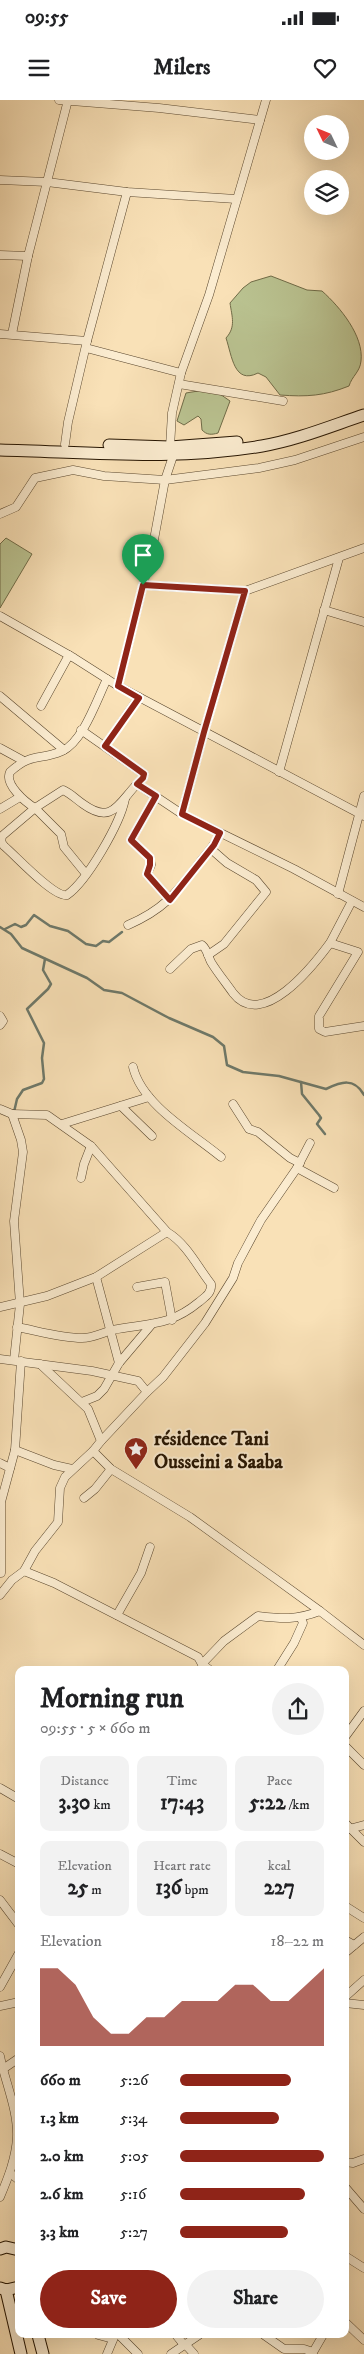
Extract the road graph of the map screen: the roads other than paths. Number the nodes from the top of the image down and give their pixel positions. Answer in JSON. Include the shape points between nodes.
{"nodes":[{"id":1,"x":59,"y":100,"type":"edge"},
{"id":2,"x":68,"y":100,"type":"edge"},
{"id":3,"x":266,"y":100,"type":"edge"},
{"id":4,"x":260,"y":120,"type":"junction"},
{"id":5,"x":0,"y":180,"type":"edge"},
{"id":6,"x":47,"y":182,"type":"junction"},
{"id":7,"x":127,"y":192,"type":"junction"},
{"id":8,"x":236,"y":199,"type":"junction"},
{"id":9,"x":0,"y":256,"type":"edge"},
{"id":10,"x":28,"y":256,"type":"junction"},
{"id":11,"x":0,"y":334,"type":"edge"},
{"id":12,"x":12,"y":334,"type":"junction"},
{"id":13,"x":86,"y":344,"type":"junction"},
{"id":14,"x":181,"y":373,"type":"junction"},
{"id":15,"x":179,"y":384,"type":"junction"},
{"id":16,"x":283,"y":401,"type":"dead end"},
{"id":17,"x":364,"y":407,"type":"edge"},
{"id":18,"x":364,"y":415,"type":"edge"},
{"id":19,"x":364,"y":437,"type":"edge"},
{"id":20,"x":0,"y":443,"type":"edge"},
{"id":21,"x":65,"y":444,"type":"junction"},
{"id":22,"x":0,"y":450,"type":"edge"},
{"id":23,"x":171,"y":451,"type":"junction"},
{"id":24,"x":165,"y":480,"type":"junction"},
{"id":25,"x":0,"y":514,"type":"edge"},
{"id":26,"x":364,"y":548,"type":"edge"},
{"id":27,"x":339,"y":558,"type":"junction"},
{"id":28,"x":143,"y":585,"type":"junction"},
{"id":29,"x":245,"y":591,"type":"junction"},
{"id":30,"x":324,"y":610,"type":"junction"},
{"id":31,"x":0,"y":616,"type":"edge"},
{"id":32,"x":364,"y":622,"type":"edge"},
{"id":33,"x":69,"y":655,"type":"junction"},
{"id":34,"x":107,"y":679,"type":"junction"},
{"id":35,"x":118,"y":686,"type":"junction"},
{"id":36,"x":0,"y":696,"type":"edge"},
{"id":37,"x":139,"y":698,"type":"junction"},
{"id":38,"x":41,"y":706,"type":"dead end"},
{"id":39,"x":81,"y":730,"type":"junction"},
{"id":40,"x":204,"y":732,"type":"junction"},
{"id":41,"x":105,"y":746,"type":"junction"},
{"id":42,"x":0,"y":748,"type":"edge"},
{"id":43,"x":64,"y":750,"type":"junction"},
{"id":44,"x":22,"y":760,"type":"junction"},
{"id":45,"x":279,"y":772,"type":"junction"},
{"id":46,"x":137,"y":784,"type":"junction"},
{"id":47,"x":156,"y":796,"type":"junction"},
{"id":48,"x":364,"y":796,"type":"edge"},
{"id":49,"x":20,"y":797,"type":"junction"},
{"id":50,"x":125,"y":799,"type":"junction"},
{"id":51,"x":0,"y":808,"type":"edge"},
{"id":52,"x":35,"y":808,"type":"junction"},
{"id":53,"x":182,"y":814,"type":"junction"},
{"id":54,"x":362,"y":815,"type":"edge"},
{"id":55,"x":220,"y":833,"type":"junction"},
{"id":56,"x":211,"y":849,"type":"junction"},
{"id":57,"x":86,"y":874,"type":"junction"},
{"id":58,"x":338,"y":894,"type":"junction"},
{"id":59,"x":170,"y":900,"type":"junction"},
{"id":60,"x":352,"y":901,"type":"junction"},
{"id":61,"x":364,"y":907,"type":"edge"},
{"id":62,"x":128,"y":925,"type":"dead end"},
{"id":63,"x":330,"y":942,"type":"junction"},
{"id":64,"x":361,"y":952,"type":"edge"},
{"id":65,"x":208,"y":955,"type":"junction"},
{"id":66,"x":170,"y":969,"type":"dead end"},
{"id":67,"x":0,"y":1016,"type":"edge"},
{"id":68,"x":0,"y":1025,"type":"edge"},
{"id":69,"x":364,"y":1026,"type":"edge"},
{"id":70,"x":133,"y":1067,"type":"dead end"},
{"id":71,"x":149,"y":1097,"type":"junction"},
{"id":72,"x":233,"y":1104,"type":"dead end"},
{"id":73,"x":121,"y":1106,"type":"junction"},
{"id":74,"x":0,"y":1109,"type":"edge"},
{"id":75,"x":12,"y":1114,"type":"junction"},
{"id":76,"x":62,"y":1124,"type":"junction"},
{"id":77,"x":152,"y":1136,"type":"dead end"},
{"id":78,"x":310,"y":1143,"type":"dead end"},
{"id":79,"x":91,"y":1146,"type":"junction"},
{"id":80,"x":222,"y":1157,"type":"dead end"},
{"id":81,"x":298,"y":1165,"type":"junction"},
{"id":82,"x":81,"y":1178,"type":"dead end"},
{"id":83,"x":334,"y":1188,"type":"dead end"},
{"id":84,"x":166,"y":1232,"type":"junction"},
{"id":85,"x":96,"y":1278,"type":"junction"},
{"id":86,"x":137,"y":1287,"type":"dead end"},
{"id":87,"x":20,"y":1304,"type":"junction"},
{"id":88,"x":0,"y":1307,"type":"edge"},
{"id":89,"x":172,"y":1320,"type":"junction"},
{"id":90,"x":152,"y":1324,"type":"junction"},
{"id":91,"x":17,"y":1327,"type":"junction"},
{"id":92,"x":110,"y":1331,"type":"junction"},
{"id":93,"x":0,"y":1358,"type":"edge"},
{"id":94,"x":17,"y":1361,"type":"junction"},
{"id":95,"x":119,"y":1363,"type":"junction"},
{"id":96,"x":40,"y":1364,"type":"junction"},
{"id":97,"x":112,"y":1375,"type":"junction"},
{"id":98,"x":147,"y":1392,"type":"junction"},
{"id":99,"x":82,"y":1402,"type":"junction"},
{"id":100,"x":101,"y":1441,"type":"junction"},
{"id":101,"x":15,"y":1450,"type":"junction"},
{"id":102,"x":93,"y":1451,"type":"junction"},
{"id":103,"x":0,"y":1462,"type":"edge"},
{"id":104,"x":10,"y":1468,"type":"junction"},
{"id":105,"x":72,"y":1469,"type":"junction"},
{"id":106,"x":111,"y":1469,"type":"junction"},
{"id":107,"x":84,"y":1498,"type":"dead end"},
{"id":108,"x":150,"y":1547,"type":"dead end"},
{"id":109,"x":24,"y":1571,"type":"junction"},
{"id":110,"x":0,"y":1573,"type":"edge"},
{"id":111,"x":12,"y":1580,"type":"junction"},
{"id":112,"x":0,"y":1594,"type":"edge"},
{"id":113,"x":320,"y":1611,"type":"junction"},
{"id":114,"x":118,"y":1615,"type":"junction"},
{"id":115,"x":301,"y":1618,"type":"junction"},
{"id":116,"x":364,"y":1645,"type":"edge"},
{"id":117,"x":202,"y":1666,"type":"edge"},
{"id":118,"x":204,"y":1666,"type":"edge"},
{"id":119,"x":280,"y":1666,"type":"edge"},
{"id":120,"x":362,"y":1717,"type":"edge"},
{"id":121,"x":349,"y":1732,"type":"edge"},
{"id":122,"x":349,"y":1750,"type":"edge"},
{"id":123,"x":364,"y":1764,"type":"edge"},
{"id":124,"x":0,"y":1788,"type":"edge"},
{"id":125,"x":15,"y":1797,"type":"edge"},
{"id":126,"x":364,"y":1825,"type":"edge"},
{"id":127,"x":349,"y":1829,"type":"edge"},
{"id":128,"x":364,"y":1842,"type":"edge"},
{"id":129,"x":0,"y":1854,"type":"edge"},
{"id":130,"x":15,"y":1862,"type":"edge"},
{"id":131,"x":0,"y":1900,"type":"edge"},
{"id":132,"x":349,"y":1909,"type":"edge"},
{"id":133,"x":364,"y":1918,"type":"edge"},
{"id":134,"x":15,"y":1920,"type":"edge"},
{"id":135,"x":364,"y":1937,"type":"edge"},
{"id":136,"x":349,"y":1942,"type":"edge"},
{"id":137,"x":354,"y":1945,"type":"junction"},
{"id":138,"x":349,"y":1949,"type":"edge"},
{"id":139,"x":15,"y":1960,"type":"edge"},
{"id":140,"x":364,"y":1980,"type":"edge"},
{"id":141,"x":0,"y":1987,"type":"edge"},
{"id":142,"x":349,"y":1993,"type":"edge"},
{"id":143,"x":15,"y":2003,"type":"edge"},
{"id":144,"x":349,"y":2003,"type":"edge"},
{"id":145,"x":364,"y":2005,"type":"edge"},
{"id":146,"x":0,"y":2006,"type":"edge"},
{"id":147,"x":0,"y":2056,"type":"edge"},
{"id":148,"x":15,"y":2061,"type":"edge"},
{"id":149,"x":3,"y":2069,"type":"junction"},
{"id":150,"x":15,"y":2107,"type":"edge"},
{"id":151,"x":15,"y":2151,"type":"edge"},
{"id":152,"x":364,"y":2159,"type":"edge"},
{"id":153,"x":349,"y":2162,"type":"edge"},
{"id":154,"x":10,"y":2174,"type":"junction"},
{"id":155,"x":15,"y":2177,"type":"edge"},
{"id":156,"x":349,"y":2191,"type":"edge"},
{"id":157,"x":0,"y":2198,"type":"edge"},
{"id":158,"x":364,"y":2208,"type":"edge"},
{"id":159,"x":15,"y":2247,"type":"edge"},
{"id":160,"x":0,"y":2249,"type":"edge"},
{"id":161,"x":349,"y":2259,"type":"edge"},
{"id":162,"x":364,"y":2268,"type":"edge"},
{"id":163,"x":3,"y":2289,"type":"edge"},
{"id":164,"x":349,"y":2326,"type":"edge"},
{"id":165,"x":15,"y":2332,"type":"edge"},
{"id":166,"x":17,"y":2338,"type":"edge"},
{"id":167,"x":39,"y":2338,"type":"edge"},
{"id":168,"x":115,"y":2338,"type":"edge"},
{"id":169,"x":118,"y":2338,"type":"edge"},
{"id":170,"x":179,"y":2338,"type":"edge"},
{"id":171,"x":195,"y":2338,"type":"edge"},
{"id":172,"x":268,"y":2338,"type":"edge"},
{"id":173,"x":321,"y":2338,"type":"edge"},
{"id":174,"x":364,"y":2340,"type":"edge"},
{"id":175,"x":185,"y":2345,"type":"junction"},
{"id":176,"x":312,"y":2353,"type":"edge"},
{"id":177,"x":21,"y":2354,"type":"edge"},
{"id":178,"x":43,"y":2354,"type":"edge"},
{"id":179,"x":107,"y":2354,"type":"edge"},
{"id":180,"x":138,"y":2354,"type":"edge"},
{"id":181,"x":171,"y":2354,"type":"edge"},
{"id":182,"x":194,"y":2354,"type":"edge"}],
"edges":[{"from":1,"to":2,"type":"street"},
{"from":2,"to":4,"type":"street"},
{"from":2,"to":6,"type":"street"},
{"from":3,"to":4,"type":"street"},
{"from":4,"to":8,"type":"street"},
{"from":5,"to":6,"type":"street"},
{"from":6,"to":7,"type":"street"},
{"from":6,"to":10,"type":"street"},
{"from":7,"to":8,"type":"street"},
{"from":7,"to":13,"type":"street"},
{"from":8,"to":14,"type":"street","via":[[209,295]]},
{"from":9,"to":10,"type":"street"},
{"from":10,"to":12,"type":"street"},
{"from":11,"to":12,"type":"street"},
{"from":12,"to":13,"type":"street"},
{"from":13,"to":14,"type":"street"},
{"from":13,"to":21,"type":"street"},
{"from":14,"to":15,"type":"street"},
{"from":15,"to":16,"type":"street"},
{"from":15,"to":23,"type":"street","via":[[172,413]]},
{"from":17,"to":23,"type":"street","via":[[263,438]]},
{"from":18,"to":23,"type":"street","via":[[282,442],[242,449]]},
{"from":19,"to":24,"type":"street","via":[[295,460],[259,468]]},
{"from":20,"to":21,"type":"street"},
{"from":21,"to":23,"type":"street"},
{"from":22,"to":23,"type":"street"},
{"from":23,"to":24,"type":"street"},
{"from":24,"to":25,"type":"street","via":[[104,476],[73,470],[35,478],[16,507]]},
{"from":24,"to":28,"type":"street"},
{"from":26,"to":27,"type":"street"},
{"from":27,"to":29,"type":"street"},
{"from":27,"to":30,"type":"street"},
{"from":28,"to":29,"type":"street"},
{"from":28,"to":35,"type":"street"},
{"from":29,"to":40,"type":"street"},
{"from":30,"to":32,"type":"street"},
{"from":30,"to":45,"type":"street"},
{"from":31,"to":33,"type":"street"},
{"from":33,"to":34,"type":"street"},
{"from":33,"to":38,"type":"street"},
{"from":34,"to":35,"type":"street"},
{"from":34,"to":39,"type":"street"},
{"from":35,"to":37,"type":"street"},
{"from":36,"to":43,"type":"street"},
{"from":37,"to":40,"type":"street"},
{"from":37,"to":41,"type":"street"},
{"from":39,"to":41,"type":"street"},
{"from":39,"to":43,"type":"street"},
{"from":40,"to":45,"type":"street"},
{"from":40,"to":53,"type":"street"},
{"from":41,"to":46,"type":"street","via":[[144,774]]},
{"from":42,"to":44,"type":"street"},
{"from":43,"to":44,"type":"street"},
{"from":44,"to":49,"type":"street","via":[[8,775]]},
{"from":45,"to":54,"type":"street"},
{"from":46,"to":47,"type":"street"},
{"from":46,"to":50,"type":"street"},
{"from":47,"to":53,"type":"street"},
{"from":47,"to":59,"type":"street","via":[[131,840],[150,858],[147,874]]},
{"from":48,"to":54,"type":"street"},
{"from":49,"to":51,"type":"street"},
{"from":49,"to":52,"type":"street"},
{"from":50,"to":52,"type":"street","via":[[112,811],[98,813],[62,790]]},
{"from":50,"to":57,"type":"street","via":[[119,819]]},
{"from":52,"to":57,"type":"street","via":[[61,834],[64,847]]},
{"from":52,"to":57,"type":"street","via":[[2,836],[4,846],[59,895],[71,892]]},
{"from":53,"to":55,"type":"street"},
{"from":54,"to":58,"type":"street"},
{"from":55,"to":56,"type":"street"},
{"from":55,"to":58,"type":"street"},
{"from":56,"to":59,"type":"street"},
{"from":56,"to":65,"type":"street","via":[[256,880],[266,892],[224,944]]},
{"from":58,"to":60,"type":"street"},
{"from":59,"to":62,"type":"street"},
{"from":60,"to":61,"type":"street"},
{"from":60,"to":63,"type":"street"},
{"from":63,"to":64,"type":"street"},
{"from":63,"to":65,"type":"street","via":[[310,969],[270,1002],[259,1005],[243,1002],[234,995]]},
{"from":64,"to":69,"type":"street","via":[[319,1016],[318,1024],[325,1032]]},
{"from":65,"to":66,"type":"street","via":[[204,946],[199,945],[191,948]]},
{"from":67,"to":68,"type":"street","via":[[3,1021]]},
{"from":70,"to":71,"type":"street","via":[[136,1079]]},
{"from":71,"to":73,"type":"street"},
{"from":71,"to":80,"type":"street"},
{"from":72,"to":81,"type":"street","via":[[249,1129],[264,1136]]},
{"from":73,"to":76,"type":"street"},
{"from":73,"to":77,"type":"street"},
{"from":74,"to":75,"type":"street"},
{"from":75,"to":76,"type":"street","via":[[47,1115]]},
{"from":75,"to":87,"type":"street","via":[[23,1147],[14,1221]]},
{"from":76,"to":79,"type":"street"},
{"from":78,"to":81,"type":"street"},
{"from":79,"to":82,"type":"street"},
{"from":79,"to":84,"type":"street"},
{"from":81,"to":83,"type":"street"},
{"from":81,"to":98,"type":"street","via":[[261,1220],[233,1278],[205,1323],[163,1377]]},
{"from":84,"to":85,"type":"street"},
{"from":84,"to":89,"type":"street","via":[[180,1242],[211,1284],[208,1294]]},
{"from":85,"to":87,"type":"street"},
{"from":85,"to":92,"type":"street"},
{"from":86,"to":89,"type":"street","via":[[165,1282]]},
{"from":87,"to":88,"type":"street"},
{"from":87,"to":91,"type":"street"},
{"from":89,"to":90,"type":"street"},
{"from":90,"to":92,"type":"street"},
{"from":90,"to":95,"type":"street"},
{"from":91,"to":92,"type":"street","via":[[76,1338]]},
{"from":91,"to":94,"type":"street"},
{"from":92,"to":95,"type":"street"},
{"from":93,"to":94,"type":"street"},
{"from":94,"to":96,"type":"street"},
{"from":94,"to":101,"type":"street"},
{"from":95,"to":97,"type":"street"},
{"from":96,"to":97,"type":"street"},
{"from":96,"to":99,"type":"street"},
{"from":97,"to":98,"type":"street","via":[[138,1381]]},
{"from":97,"to":99,"type":"street","via":[[97,1396]]},
{"from":98,"to":100,"type":"street"},
{"from":99,"to":100,"type":"street"},
{"from":100,"to":102,"type":"street"},
{"from":101,"to":104,"type":"street"},
{"from":101,"to":105,"type":"street"},
{"from":102,"to":105,"type":"street"},
{"from":102,"to":106,"type":"street"},
{"from":103,"to":104,"type":"street"},
{"from":104,"to":110,"type":"street","via":[[1,1502]]},
{"from":105,"to":109,"type":"street","via":[[60,1488],[58,1522]]},
{"from":106,"to":107,"type":"street"},
{"from":106,"to":113,"type":"street","via":[[190,1517]]},
{"from":108,"to":114,"type":"street","via":[[141,1573]]},
{"from":109,"to":111,"type":"street"},
{"from":109,"to":114,"type":"street"},
{"from":110,"to":111,"type":"street"},
{"from":111,"to":112,"type":"street"},
{"from":113,"to":115,"type":"street"},
{"from":113,"to":116,"type":"street"},
{"from":114,"to":117,"type":"street","via":[[198,1657]]},
{"from":115,"to":118,"type":"street","via":[[258,1616],[224,1641]]},
{"from":115,"to":119,"type":"street","via":[[303,1623]]},
{"from":120,"to":121,"type":"street"},
{"from":122,"to":123,"type":"street"},
{"from":124,"to":125,"type":"street"},
{"from":126,"to":127,"type":"street"},
{"from":127,"to":128,"type":"street"},
{"from":129,"to":130,"type":"street"},
{"from":131,"to":134,"type":"street"},
{"from":132,"to":133,"type":"street"},
{"from":135,"to":137,"type":"street"},
{"from":136,"to":137,"type":"street"},
{"from":137,"to":138,"type":"street"},
{"from":139,"to":141,"type":"street"},
{"from":140,"to":142,"type":"street"},
{"from":143,"to":146,"type":"street"},
{"from":144,"to":145,"type":"street"},
{"from":147,"to":149,"type":"street"},
{"from":148,"to":149,"type":"street"},
{"from":149,"to":150,"type":"street"},
{"from":151,"to":154,"type":"street"},
{"from":152,"to":153,"type":"street"},
{"from":154,"to":155,"type":"street"},
{"from":154,"to":157,"type":"street"},
{"from":156,"to":158,"type":"street"},
{"from":159,"to":160,"type":"street"},
{"from":161,"to":162,"type":"street"},
{"from":163,"to":165,"type":"street"},
{"from":164,"to":174,"type":"street"},
{"from":166,"to":177,"type":"street"},
{"from":167,"to":178,"type":"street"},
{"from":168,"to":179,"type":"street"},
{"from":169,"to":180,"type":"street"},
{"from":170,"to":175,"type":"street"},
{"from":171,"to":175,"type":"street"},
{"from":172,"to":176,"type":"street","via":[[284,2349],[304,2349]]},
{"from":173,"to":176,"type":"street"},
{"from":175,"to":181,"type":"street"},
{"from":175,"to":182,"type":"street"}]}
